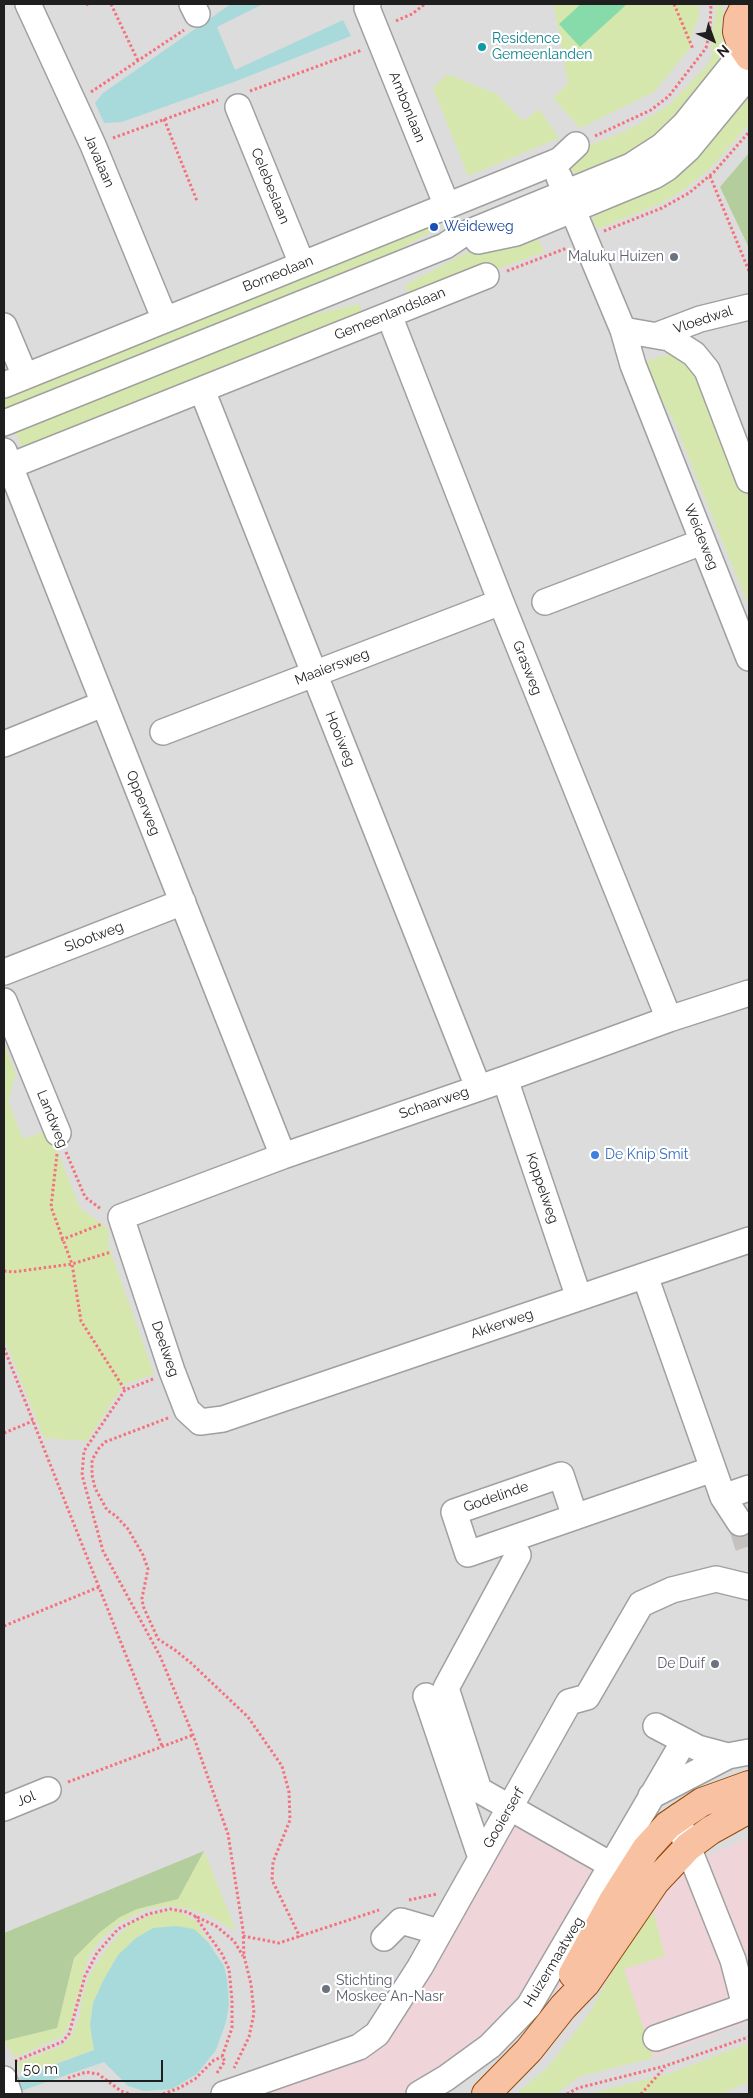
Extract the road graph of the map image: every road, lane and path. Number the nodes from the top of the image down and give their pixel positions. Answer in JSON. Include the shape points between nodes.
{"nodes":[{"id":1,"x":28,"y":4,"type":"edge"},
{"id":2,"x":111,"y":4,"type":"edge"},
{"id":3,"x":425,"y":4,"type":"edge"},
{"id":4,"x":674,"y":4,"type":"edge"},
{"id":5,"x":712,"y":4,"type":"edge"},
{"id":6,"x":365,"y":5,"type":"edge"},
{"id":7,"x":740,"y":7,"type":"edge"},
{"id":8,"x":193,"y":15,"type":"edge"},
{"id":9,"x":395,"y":21,"type":"dead end"},
{"id":10,"x":693,"y":49,"type":"dead end"},
{"id":11,"x":362,"y":50,"type":"dead end"},
{"id":12,"x":745,"y":50,"type":"edge"},
{"id":13,"x":138,"y":61,"type":"junction"},
{"id":14,"x":749,"y":75,"type":"edge"},
{"id":15,"x":235,"y":99,"type":"junction"},
{"id":16,"x":74,"y":103,"type":"junction"},
{"id":17,"x":164,"y":119,"type":"junction"},
{"id":18,"x":749,"y":132,"type":"edge"},
{"id":19,"x":93,"y":145,"type":"junction"},
{"id":20,"x":576,"y":145,"type":"joint"},
{"id":21,"x":553,"y":163,"type":"junction"},
{"id":22,"x":710,"y":176,"type":"junction"},
{"id":23,"x":197,"y":201,"type":"dead end"},
{"id":24,"x":570,"y":201,"type":"junction"},
{"id":25,"x":447,"y":206,"type":"junction"},
{"id":26,"x":586,"y":240,"type":"junction"},
{"id":27,"x":302,"y":264,"type":"junction"},
{"id":28,"x":749,"y":271,"type":"edge"},
{"id":29,"x":486,"y":276,"type":"joint"},
{"id":30,"x":749,"y":307,"type":"edge"},
{"id":31,"x":389,"y":315,"type":"junction"},
{"id":32,"x":165,"y":320,"type":"junction"},
{"id":33,"x":4,"y":326,"type":"edge"},
{"id":34,"x":623,"y":330,"type":"junction"},
{"id":35,"x":658,"y":335,"type":"junction"},
{"id":36,"x":14,"y":381,"type":"edge"},
{"id":37,"x":202,"y":390,"type":"junction"},
{"id":38,"x":4,"y":423,"type":"edge"},
{"id":39,"x":7,"y":459,"type":"edge"},
{"id":40,"x":749,"y":480,"type":"edge"},
{"id":41,"x":702,"y":542,"type":"junction"},
{"id":42,"x":501,"y":602,"type":"junction"},
{"id":43,"x":545,"y":602,"type":"dead end"},
{"id":44,"x":749,"y":658,"type":"edge"},
{"id":45,"x":314,"y":674,"type":"junction"},
{"id":46,"x":103,"y":704,"type":"junction"},
{"id":47,"x":163,"y":732,"type":"dead end"},
{"id":48,"x":4,"y":744,"type":"edge"},
{"id":49,"x":183,"y":902,"type":"junction"},
{"id":50,"x":4,"y":972,"type":"edge"},
{"id":51,"x":749,"y":993,"type":"edge"},
{"id":52,"x":4,"y":1001,"type":"edge"},
{"id":53,"x":669,"y":1019,"type":"junction"},
{"id":54,"x":505,"y":1079,"type":"junction"},
{"id":55,"x":478,"y":1087,"type":"junction"},
{"id":56,"x":58,"y":1133,"type":"junction"},
{"id":57,"x":283,"y":1156,"type":"junction"},
{"id":58,"x":121,"y":1217,"type":"junction"},
{"id":59,"x":61,"y":1240,"type":"junction"},
{"id":60,"x":749,"y":1240,"type":"edge"},
{"id":61,"x":131,"y":1247,"type":"junction"},
{"id":62,"x":72,"y":1264,"type":"junction"},
{"id":63,"x":4,"y":1271,"type":"edge"},
{"id":64,"x":645,"y":1276,"type":"junction"},
{"id":65,"x":580,"y":1298,"type":"junction"},
{"id":66,"x":4,"y":1348,"type":"edge"},
{"id":67,"x":172,"y":1371,"type":"junction"},
{"id":68,"x":125,"y":1390,"type":"junction"},
{"id":69,"x":187,"y":1410,"type":"junction"},
{"id":70,"x":33,"y":1421,"type":"junction"},
{"id":71,"x":4,"y":1433,"type":"edge"},
{"id":72,"x":713,"y":1469,"type":"junction"},
{"id":73,"x":749,"y":1488,"type":"edge"},
{"id":74,"x":723,"y":1497,"type":"junction"},
{"id":75,"x":575,"y":1517,"type":"junction"},
{"id":76,"x":740,"y":1523,"type":"tunnel mouth"},
{"id":77,"x":518,"y":1556,"type":"dead end"},
{"id":78,"x":99,"y":1587,"type":"junction"},
{"id":79,"x":749,"y":1587,"type":"edge"},
{"id":80,"x":4,"y":1626,"type":"edge"},
{"id":81,"x":426,"y":1696,"type":"dead end"},
{"id":82,"x":656,"y":1726,"type":"dead end"},
{"id":83,"x":193,"y":1735,"type":"junction"},
{"id":84,"x":684,"y":1741,"type":"junction"},
{"id":85,"x":162,"y":1746,"type":"junction"},
{"id":86,"x":739,"y":1754,"type":"edge"},
{"id":87,"x":749,"y":1784,"type":"edge"},
{"id":88,"x":48,"y":1790,"type":"joint"},
{"id":89,"x":651,"y":1796,"type":"junction"},
{"id":90,"x":4,"y":1808,"type":"edge"},
{"id":91,"x":510,"y":1808,"type":"junction"},
{"id":92,"x":749,"y":1809,"type":"edge"},
{"id":93,"x":679,"y":1816,"type":"junction"},
{"id":94,"x":688,"y":1847,"type":"junction"},
{"id":95,"x":481,"y":1858,"type":"junction"},
{"id":96,"x":611,"y":1865,"type":"junction"},
{"id":97,"x":465,"y":1887,"type":"junction"},
{"id":98,"x":405,"y":1901,"type":"dead end"},
{"id":99,"x":388,"y":1907,"type":"dead end"},
{"id":100,"x":195,"y":1916,"type":"junction"},
{"id":101,"x":439,"y":1932,"type":"junction"},
{"id":102,"x":243,"y":1936,"type":"junction"},
{"id":103,"x":300,"y":1937,"type":"junction"},
{"id":104,"x":384,"y":1938,"type":"dead end"},
{"id":105,"x":244,"y":1956,"type":"junction"},
{"id":106,"x":741,"y":1957,"type":"edge"},
{"id":107,"x":563,"y":2006,"type":"junction"},
{"id":108,"x":747,"y":2006,"type":"edge"},
{"id":109,"x":749,"y":2037,"type":"edge"},
{"id":110,"x":656,"y":2038,"type":"dead end"},
{"id":111,"x":222,"y":2057,"type":"junction"},
{"id":112,"x":665,"y":2066,"type":"junction"},
{"id":113,"x":68,"y":2078,"type":"dead end"},
{"id":114,"x":7,"y":2079,"type":"edge"},
{"id":115,"x":227,"y":2086,"type":"edge"},
{"id":116,"x":268,"y":2087,"type":"edge"},
{"id":117,"x":130,"y":2094,"type":"edge"},
{"id":118,"x":163,"y":2094,"type":"edge"},
{"id":119,"x":419,"y":2094,"type":"edge"},
{"id":120,"x":486,"y":2094,"type":"edge"},
{"id":121,"x":568,"y":2094,"type":"edge"},
{"id":122,"x":641,"y":2094,"type":"edge"}],
"edges":[{"from":1,"to":16,"type":"street","name":"Javalaan"},
{"from":2,"to":13,"type":"path"},
{"from":3,"to":9,"type":"path"},
{"from":4,"to":10,"type":"path"},
{"from":5,"to":20,"type":"path","via":[[706,48],[663,102]]},
{"from":6,"to":25,"type":"street","name":"Ambonlaan"},
{"from":7,"to":12,"type":"main road","via":[[737,32]]},
{"from":8,"to":13,"type":"path"},
{"from":11,"to":15,"type":"path"},
{"from":12,"to":24,"type":"street","via":[[662,146]]},
{"from":13,"to":16,"type":"path"},
{"from":14,"to":24,"type":"street","via":[[688,149],[667,168],[643,182]]},
{"from":15,"to":17,"type":"path"},
{"from":15,"to":27,"type":"street","name":"Celebeslaan"},
{"from":16,"to":19,"type":"street","name":"Javalaan"},
{"from":17,"to":19,"type":"path"},
{"from":17,"to":23,"type":"path"},
{"from":18,"to":22,"type":"path"},
{"from":19,"to":32,"type":"street","name":"Javalaan"},
{"from":20,"to":21,"type":"street","name":"Borneolaan"},
{"from":21,"to":24,"type":"street"},
{"from":21,"to":25,"type":"street","name":"Borneolaan"},
{"from":22,"to":26,"type":"path","via":[[667,206]]},
{"from":22,"to":28,"type":"path"},
{"from":24,"to":26,"type":"street","name":"Weideweg"},
{"from":24,"to":38,"type":"street","via":[[516,233],[445,246]]},
{"from":25,"to":27,"type":"street","name":"Borneolaan"},
{"from":26,"to":29,"type":"path","via":[[491,278]]},
{"from":26,"to":34,"type":"street","name":"Weideweg"},
{"from":27,"to":32,"type":"street","name":"Borneolaan"},
{"from":29,"to":31,"type":"street","name":"Gemeenlandslaan"},
{"from":30,"to":35,"type":"street","name":"Vloedwal","via":[[700,319]]},
{"from":31,"to":37,"type":"street","name":"Gemeenlandslaan"},
{"from":31,"to":42,"type":"street","name":"Grasweg"},
{"from":32,"to":36,"type":"street","name":"Borneolaan"},
{"from":33,"to":36,"type":"street"},
{"from":34,"to":35,"type":"street"},
{"from":34,"to":41,"type":"street","name":"Weideweg","via":[[633,365]]},
{"from":35,"to":40,"type":"street","via":[[686,348],[707,370]]},
{"from":37,"to":39,"type":"street","name":"Gemeenlandslaan"},
{"from":37,"to":45,"type":"street","name":"Hooiweg"},
{"from":39,"to":46,"type":"street","name":"Opperweg"},
{"from":41,"to":43,"type":"street"},
{"from":41,"to":44,"type":"street","name":"Weideweg"},
{"from":42,"to":45,"type":"street","name":"Maaiersweg"},
{"from":42,"to":53,"type":"street","name":"Grasweg"},
{"from":45,"to":47,"type":"street","name":"Maaiersweg"},
{"from":45,"to":55,"type":"street","name":"Hooiweg"},
{"from":46,"to":48,"type":"street"},
{"from":46,"to":49,"type":"street","name":"Opperweg"},
{"from":49,"to":50,"type":"street","name":"Slootweg"},
{"from":49,"to":57,"type":"street","name":"Opperweg"},
{"from":51,"to":53,"type":"street","name":"Schaarweg"},
{"from":52,"to":56,"type":"street","name":"Landweg"},
{"from":53,"to":54,"type":"street","name":"Schaarweg"},
{"from":54,"to":55,"type":"street","name":"Schaarweg"},
{"from":54,"to":65,"type":"street","name":"Koppelweg"},
{"from":55,"to":57,"type":"street","name":"Schaarweg"},
{"from":56,"to":58,"type":"path","name":"Landweg","via":[[85,1197],[97,1208]]},
{"from":56,"to":59,"type":"path","via":[[51,1207]]},
{"from":57,"to":58,"type":"street","name":"Schaarweg"},
{"from":58,"to":59,"type":"path"},
{"from":58,"to":61,"type":"street","name":"Deelweg"},
{"from":59,"to":62,"type":"path"},
{"from":60,"to":64,"type":"street","name":"Akkerweg"},
{"from":61,"to":62,"type":"path"},
{"from":61,"to":67,"type":"street","name":"Deelweg"},
{"from":62,"to":63,"type":"path"},
{"from":62,"to":68,"type":"path","via":[[81,1321]]},
{"from":64,"to":65,"type":"street","name":"Akkerweg"},
{"from":64,"to":72,"type":"street"},
{"from":65,"to":69,"type":"street","name":"Akkerweg","via":[[223,1419],[200,1422]]},
{"from":66,"to":70,"type":"path"},
{"from":67,"to":68,"type":"path"},
{"from":67,"to":69,"type":"street","name":"Deelweg"},
{"from":68,"to":83,"type":"path","via":[[84,1450],[82,1474],[103,1551],[160,1656]]},
{"from":69,"to":103,"type":"path","via":[[105,1442],[92,1460],[92,1474],[100,1499],[128,1529],[143,1555],[148,1568],[142,1606],[158,1640],[191,1663],[248,1717],[282,1766],[289,1792],[290,1820],[273,1862],[272,1880]]},
{"from":70,"to":71,"type":"path"},
{"from":70,"to":78,"type":"path"},
{"from":72,"to":74,"type":"street"},
{"from":72,"to":75,"type":"street","name":"Godelinde"},
{"from":73,"to":74,"type":"street"},
{"from":74,"to":76,"type":"street"},
{"from":75,"to":75,"type":"street","name":"Godelinde","via":[[468,1554],[454,1512],[561,1475]]},
{"from":77,"to":91,"type":"street","via":[[446,1688],[479,1790]]},
{"from":78,"to":80,"type":"path"},
{"from":78,"to":85,"type":"path"},
{"from":79,"to":91,"type":"street","name":"Gooierserf","via":[[716,1579],[672,1590],[641,1604],[587,1697],[569,1702]]},
{"from":81,"to":95,"type":"street"},
{"from":82,"to":84,"type":"street"},
{"from":83,"to":85,"type":"path"},
{"from":83,"to":102,"type":"path","via":[[228,1834]]},
{"from":84,"to":86,"type":"street","via":[[698,1748]]},
{"from":84,"to":89,"type":"street","name":"Huizermaatweg"},
{"from":85,"to":88,"type":"path"},
{"from":86,"to":89,"type":"street"},
{"from":87,"to":93,"type":"main road","name":"Huizermaatweg","via":[[702,1802]]},
{"from":88,"to":90,"type":"street","name":"Jol"},
{"from":89,"to":96,"type":"street","name":"Huizermaatweg"},
{"from":91,"to":95,"type":"street","name":"Gooierserf"},
{"from":91,"to":96,"type":"street"},
{"from":92,"to":94,"type":"main road","name":"Huizermaatweg"},
{"from":93,"to":94,"type":"street"},
{"from":93,"to":107,"type":"main road","name":"Huizermaatweg","via":[[646,1849],[614,1901],[572,1975]]},
{"from":94,"to":106,"type":"street"},
{"from":94,"to":107,"type":"main road","name":"Huizermaatweg","via":[[654,1882],[586,1983]]},
{"from":95,"to":97,"type":"street","name":"Gooierserf"},
{"from":96,"to":119,"type":"street","name":"Huizermaatweg","via":[[529,2006],[490,2046]]},
{"from":97,"to":98,"type":"path"},
{"from":97,"to":101,"type":"street","name":"Gooierserf"},
{"from":99,"to":103,"type":"path"},
{"from":100,"to":105,"type":"path","via":[[216,1926],[234,1941]]},
{"from":100,"to":111,"type":"path","via":[[229,1969],[232,2028]]},
{"from":100,"to":114,"type":"path","via":[[170,1909],[148,1914],[118,1930],[97,1953],[85,1976],[69,2034]]},
{"from":101,"to":104,"type":"street","via":[[402,1921]]},
{"from":101,"to":116,"type":"street","name":"Gooierserf","via":[[376,2034],[359,2047]]},
{"from":102,"to":103,"type":"path","via":[[279,1943]]},
{"from":102,"to":105,"type":"path"},
{"from":105,"to":115,"type":"path","via":[[254,2012],[249,2037]]},
{"from":106,"to":108,"type":"street"},
{"from":107,"to":120,"type":"main road","name":"Huizermaatweg","via":[[529,2050]]},
{"from":108,"to":110,"type":"street"},
{"from":109,"to":112,"type":"path"},
{"from":111,"to":115,"type":"path"},
{"from":111,"to":118,"type":"path","via":[[214,2060],[195,2079]]},
{"from":112,"to":121,"type":"path","via":[[596,2082]]},
{"from":112,"to":122,"type":"path"},
{"from":113,"to":117,"type":"path","via":[[86,2072],[98,2074]]},
{"from":115,"to":116,"type":"street","name":"Gooierserf"}]}
